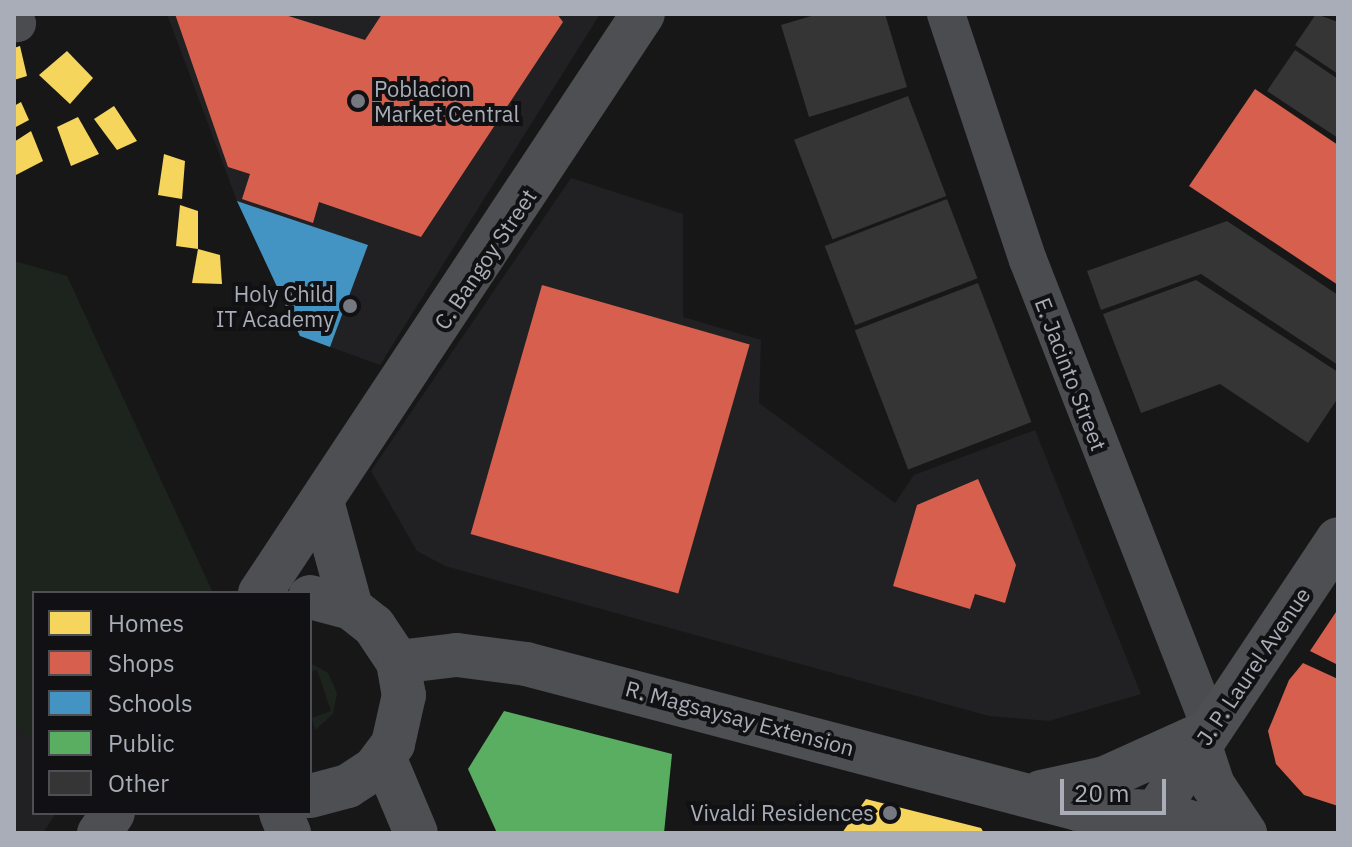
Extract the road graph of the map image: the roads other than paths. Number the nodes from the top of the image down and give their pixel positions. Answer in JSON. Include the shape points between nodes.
{"nodes":[{"id":1,"x":643,"y":14,"type":"edge"},
{"id":2,"x":946,"y":14,"type":"edge"},
{"id":3,"x":322,"y":501,"type":"junction"},
{"id":4,"x":1338,"y":539,"type":"edge"},
{"id":5,"x":261,"y":591,"type":"edge"},
{"id":6,"x":330,"y":603,"type":"edge"},
{"id":7,"x":398,"y":662,"type":"junction"},
{"id":8,"x":1205,"y":738,"type":"junction"},
{"id":9,"x":384,"y":757,"type":"junction"},
{"id":10,"x":1023,"y":794,"type":"junction"},
{"id":11,"x":312,"y":795,"type":"edge"},
{"id":12,"x":112,"y":815,"type":"edge"},
{"id":13,"x":1089,"y":821,"type":"edge"},
{"id":14,"x":1149,"y":822,"type":"edge"},
{"id":15,"x":99,"y":833,"type":"edge"},
{"id":16,"x":416,"y":833,"type":"edge"},
{"id":17,"x":1227,"y":833,"type":"edge"},
{"id":18,"x":1245,"y":833,"type":"edge"}],
"edges":[{"from":1,"to":3,"type":"main road","name":"C. Bangoy Street"},
{"from":2,"to":8,"type":"street","name":"E. Jacinto Street","via":[[1033,273]]},
{"from":3,"to":5,"type":"main road","name":"C. Bangoy Street"},
{"from":3,"to":6,"type":"main road"},
{"from":4,"to":8,"type":"main road","name":"J. P. Laurel Avenue"},
{"from":6,"to":7,"type":"main road","via":[[374,626]]},
{"from":7,"to":9,"type":"main road","via":[[403,711]]},
{"from":7,"to":10,"type":"main road","name":"R. Magsaysay Extension","via":[[457,655],[526,664]]},
{"from":8,"to":10,"type":"main road","via":[[1105,778]]},
{"from":8,"to":14,"type":"main road","name":"J. P. Laurel Avenue"},
{"from":8,"to":18,"type":"main road","via":[[1213,785]]},
{"from":9,"to":11,"type":"main road","via":[[348,786]]},
{"from":9,"to":16,"type":"main road"},
{"from":10,"to":13,"type":"main road","name":"R. Magsaysay Extension"},
{"from":12,"to":15,"type":"main road"},
{"from":13,"to":14,"type":"main road","name":"R. Magsaysay Extension"},
{"from":14,"to":17,"type":"main road","name":"R. Magsaysay Extension"}]}
